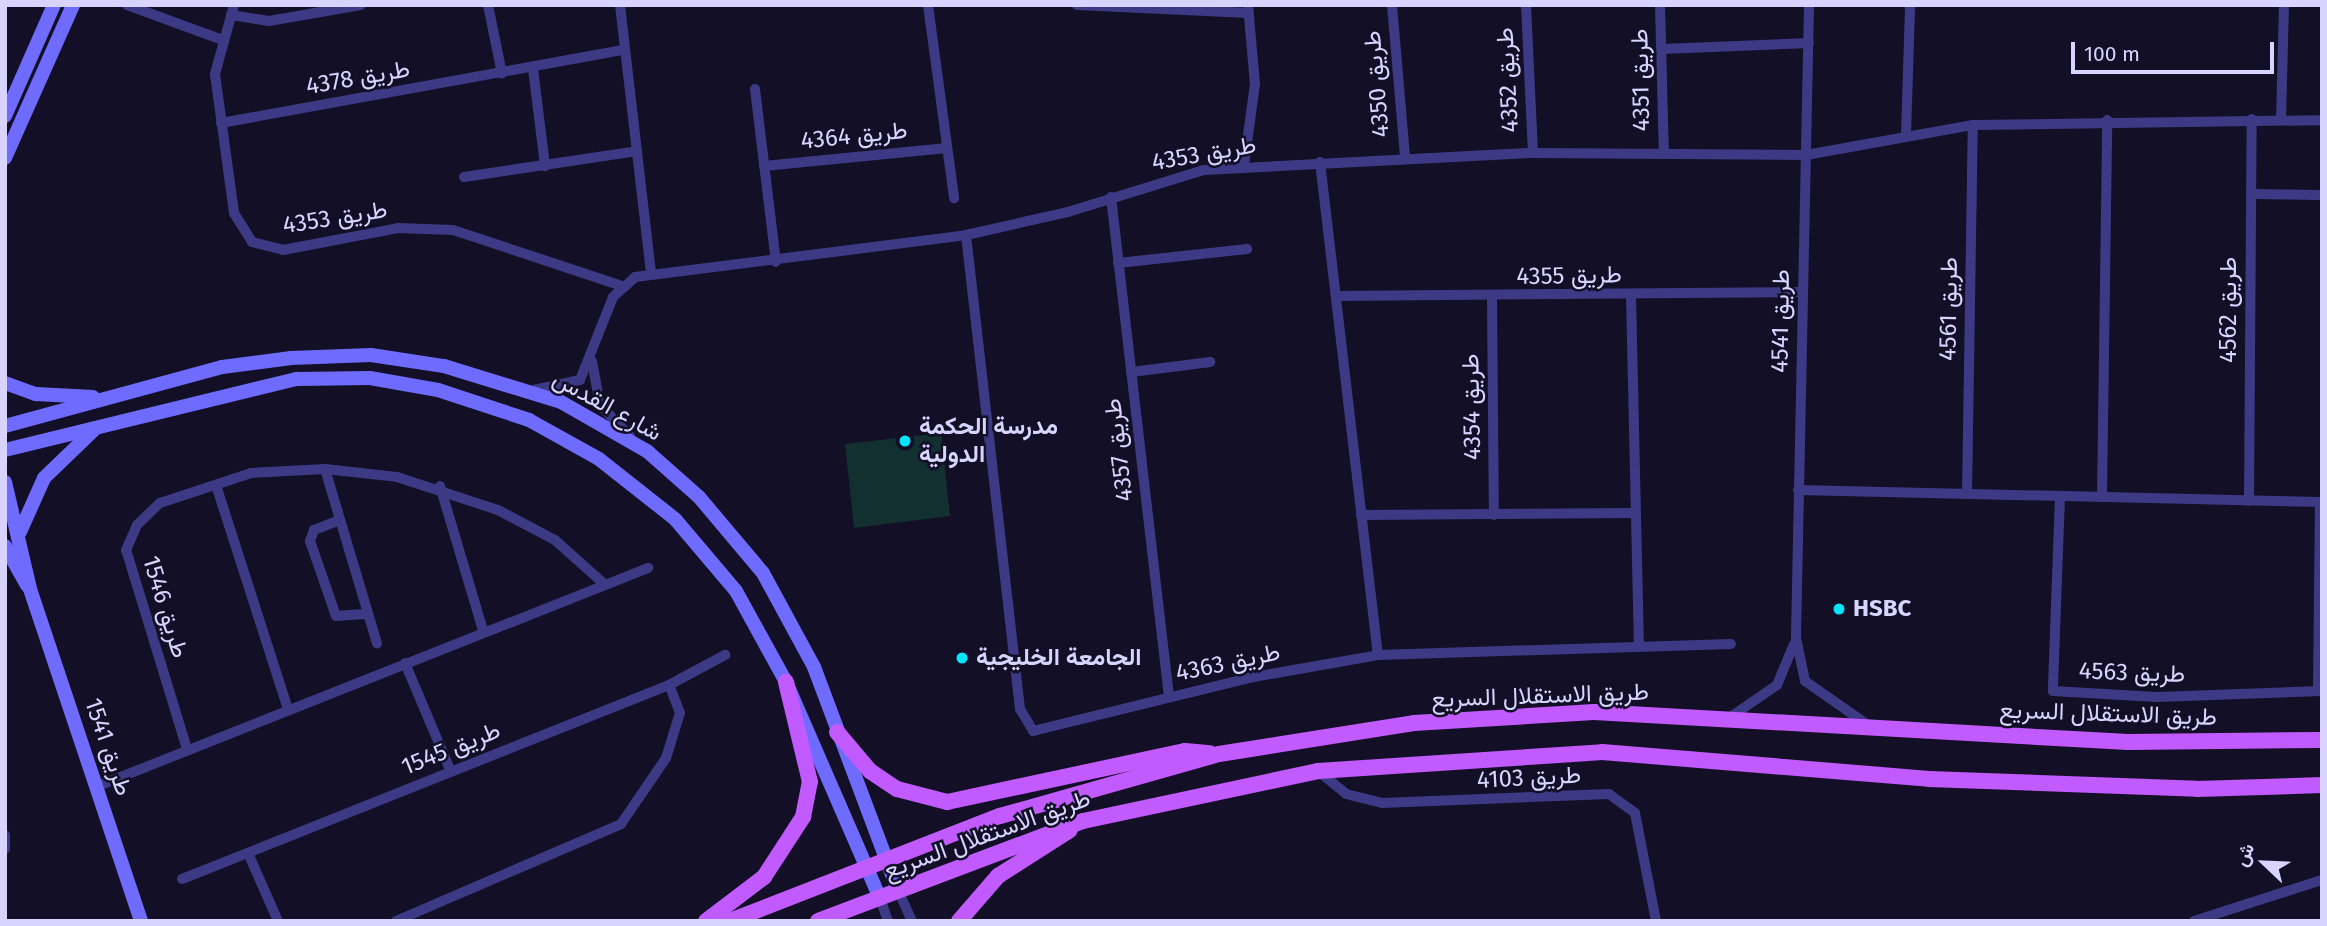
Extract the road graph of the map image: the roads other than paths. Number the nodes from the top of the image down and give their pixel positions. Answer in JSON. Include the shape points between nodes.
{"nodes":[{"id":1,"x":54,"y":5,"type":"edge"},
{"id":2,"x":73,"y":5,"type":"edge"},
{"id":3,"x":127,"y":5,"type":"edge"},
{"id":4,"x":361,"y":5,"type":"edge"},
{"id":5,"x":488,"y":5,"type":"edge"},
{"id":6,"x":620,"y":5,"type":"edge"},
{"id":7,"x":928,"y":5,"type":"edge"},
{"id":8,"x":1077,"y":5,"type":"edge"},
{"id":9,"x":1392,"y":5,"type":"edge"},
{"id":10,"x":1526,"y":5,"type":"edge"},
{"id":11,"x":1660,"y":5,"type":"edge"},
{"id":12,"x":1810,"y":5,"type":"edge"},
{"id":13,"x":1910,"y":5,"type":"edge"},
{"id":14,"x":2284,"y":5,"type":"edge"},
{"id":15,"x":1149,"y":8,"type":"edge"},
{"id":16,"x":1248,"y":9,"type":"edge"},
{"id":17,"x":232,"y":10,"type":"edge"},
{"id":18,"x":220,"y":39,"type":"junction"},
{"id":19,"x":1809,"y":43,"type":"junction"},
{"id":20,"x":1662,"y":49,"type":"junction"},
{"id":21,"x":624,"y":50,"type":"junction"},
{"id":22,"x":534,"y":69,"type":"junction"},
{"id":23,"x":502,"y":74,"type":"junction"},
{"id":24,"x":755,"y":89,"type":"dead end"},
{"id":25,"x":10,"y":94,"type":"edge"},
{"id":26,"x":5,"y":116,"type":"edge"},
{"id":27,"x":2252,"y":119,"type":"junction"},
{"id":28,"x":2281,"y":119,"type":"junction"},
{"id":29,"x":2107,"y":120,"type":"junction"},
{"id":30,"x":2322,"y":120,"type":"edge"},
{"id":31,"x":221,"y":123,"type":"junction"},
{"id":32,"x":1973,"y":125,"type":"junction"},
{"id":33,"x":1906,"y":135,"type":"junction"},
{"id":34,"x":947,"y":148,"type":"junction"},
{"id":35,"x":638,"y":151,"type":"junction"},
{"id":36,"x":1533,"y":153,"type":"junction"},
{"id":37,"x":1664,"y":154,"type":"junction"},
{"id":38,"x":1806,"y":155,"type":"junction"},
{"id":39,"x":5,"y":158,"type":"edge"},
{"id":40,"x":1405,"y":159,"type":"junction"},
{"id":41,"x":1320,"y":162,"type":"junction"},
{"id":42,"x":1244,"y":165,"type":"junction"},
{"id":43,"x":545,"y":166,"type":"junction"},
{"id":44,"x":764,"y":166,"type":"junction"},
{"id":45,"x":464,"y":177,"type":"dead end"},
{"id":46,"x":2251,"y":194,"type":"junction"},
{"id":47,"x":2322,"y":195,"type":"edge"},
{"id":48,"x":1111,"y":197,"type":"junction"},
{"id":49,"x":954,"y":198,"type":"dead end"},
{"id":50,"x":966,"y":234,"type":"junction"},
{"id":51,"x":1247,"y":249,"type":"dead end"},
{"id":52,"x":776,"y":262,"type":"junction"},
{"id":53,"x":1118,"y":263,"type":"junction"},
{"id":54,"x":651,"y":274,"type":"junction"},
{"id":55,"x":622,"y":286,"type":"junction"},
{"id":56,"x":1803,"y":292,"type":"junction"},
{"id":57,"x":1336,"y":296,"type":"junction"},
{"id":58,"x":1631,"y":296,"type":"junction"},
{"id":59,"x":1492,"y":298,"type":"junction"},
{"id":60,"x":592,"y":361,"type":"junction"},
{"id":61,"x":1210,"y":362,"type":"dead end"},
{"id":62,"x":1131,"y":372,"type":"junction"},
{"id":63,"x":5,"y":383,"type":"edge"},
{"id":64,"x":531,"y":390,"type":"junction"},
{"id":65,"x":109,"y":398,"type":"junction"},
{"id":66,"x":102,"y":424,"type":"junction"},
{"id":67,"x":5,"y":426,"type":"edge"},
{"id":68,"x":5,"y":450,"type":"edge"},
{"id":69,"x":647,"y":451,"type":"junction"},
{"id":70,"x":325,"y":469,"type":"junction"},
{"id":71,"x":5,"y":482,"type":"edge"},
{"id":72,"x":216,"y":485,"type":"junction"},
{"id":73,"x":440,"y":486,"type":"junction"},
{"id":74,"x":1798,"y":490,"type":"junction"},
{"id":75,"x":1967,"y":494,"type":"junction"},
{"id":76,"x":2060,"y":496,"type":"junction"},
{"id":77,"x":2102,"y":497,"type":"junction"},
{"id":78,"x":2249,"y":501,"type":"junction"},
{"id":79,"x":2321,"y":502,"type":"edge"},
{"id":80,"x":1636,"y":513,"type":"junction"},
{"id":81,"x":1494,"y":515,"type":"junction"},
{"id":82,"x":1362,"y":516,"type":"junction"},
{"id":83,"x":340,"y":520,"type":"junction"},
{"id":84,"x":20,"y":532,"type":"junction"},
{"id":85,"x":5,"y":546,"type":"edge"},
{"id":86,"x":648,"y":568,"type":"dead end"},
{"id":87,"x":601,"y":582,"type":"junction"},
{"id":88,"x":30,"y":589,"type":"junction"},
{"id":89,"x":368,"y":614,"type":"junction"},
{"id":90,"x":483,"y":630,"type":"junction"},
{"id":91,"x":1796,"y":638,"type":"junction"},
{"id":92,"x":377,"y":643,"type":"dead end"},
{"id":93,"x":1639,"y":644,"type":"junction"},
{"id":94,"x":1731,"y":644,"type":"dead end"},
{"id":95,"x":725,"y":655,"type":"dead end"},
{"id":96,"x":1378,"y":655,"type":"junction"},
{"id":97,"x":405,"y":663,"type":"junction"},
{"id":98,"x":786,"y":682,"type":"junction"},
{"id":99,"x":669,"y":685,"type":"junction"},
{"id":100,"x":2320,"y":691,"type":"edge"},
{"id":101,"x":1169,"y":697,"type":"junction"},
{"id":102,"x":288,"y":709,"type":"junction"},
{"id":103,"x":1727,"y":719,"type":"junction"},
{"id":104,"x":1870,"y":726,"type":"junction"},
{"id":105,"x":837,"y":732,"type":"junction"},
{"id":106,"x":2322,"y":740,"type":"edge"},
{"id":107,"x":187,"y":749,"type":"junction"},
{"id":108,"x":1219,"y":754,"type":"junction"},
{"id":109,"x":1318,"y":771,"type":"junction"},
{"id":110,"x":450,"y":772,"type":"junction"},
{"id":111,"x":2322,"y":785,"type":"edge"},
{"id":112,"x":98,"y":786,"type":"junction"},
{"id":113,"x":1083,"y":821,"type":"junction"},
{"id":114,"x":5,"y":835,"type":"edge"},
{"id":115,"x":5,"y":849,"type":"edge"},
{"id":116,"x":248,"y":853,"type":"junction"},
{"id":117,"x":882,"y":860,"type":"junction"},
{"id":118,"x":864,"y":868,"type":"junction"},
{"id":119,"x":182,"y":879,"type":"dead end"},
{"id":120,"x":2322,"y":880,"type":"edge"},
{"id":121,"x":898,"y":890,"type":"junction"},
{"id":122,"x":880,"y":898,"type":"junction"},
{"id":123,"x":141,"y":921,"type":"edge"},
{"id":124,"x":278,"y":921,"type":"edge"},
{"id":125,"x":396,"y":921,"type":"edge"},
{"id":126,"x":706,"y":921,"type":"edge"},
{"id":127,"x":730,"y":921,"type":"edge"},
{"id":128,"x":818,"y":921,"type":"edge"},
{"id":129,"x":888,"y":921,"type":"edge"},
{"id":130,"x":912,"y":921,"type":"edge"},
{"id":131,"x":959,"y":921,"type":"edge"},
{"id":132,"x":1656,"y":921,"type":"edge"},
{"id":133,"x":2194,"y":921,"type":"edge"}],
"edges":[{"from":1,"to":25,"type":"main road"},
{"from":2,"to":39,"type":"main road"},
{"from":3,"to":18,"type":"street"},
{"from":4,"to":17,"type":"street","via":[[269,21]]},
{"from":5,"to":23,"type":"street"},
{"from":6,"to":21,"type":"street"},
{"from":7,"to":34,"type":"street"},
{"from":8,"to":15,"type":"street"},
{"from":9,"to":40,"type":"street","name":"طريق 4350"},
{"from":10,"to":36,"type":"street","name":"طريق 4352"},
{"from":11,"to":20,"type":"street","name":"طريق 4351"},
{"from":12,"to":19,"type":"street","name":"طريق 4541"},
{"from":13,"to":33,"type":"street"},
{"from":14,"to":28,"type":"street"},
{"from":15,"to":16,"type":"street"},
{"from":16,"to":42,"type":"street","via":[[1255,84]]},
{"from":17,"to":18,"type":"street","name":"طريق 4353"},
{"from":18,"to":31,"type":"street","name":"طريق 4353","via":[[215,74]]},
{"from":19,"to":20,"type":"street"},
{"from":19,"to":38,"type":"street","name":"طريق 4541"},
{"from":20,"to":37,"type":"street","name":"طريق 4351"},
{"from":21,"to":22,"type":"street","name":"طريق 4378"},
{"from":21,"to":35,"type":"street"},
{"from":22,"to":23,"type":"street","name":"طريق 4378"},
{"from":22,"to":43,"type":"street"},
{"from":23,"to":31,"type":"street","name":"طريق 4378"},
{"from":24,"to":44,"type":"street"},
{"from":25,"to":26,"type":"main road"},
{"from":27,"to":28,"type":"street"},
{"from":27,"to":29,"type":"street"},
{"from":27,"to":46,"type":"street","name":"طريق 4562"},
{"from":28,"to":30,"type":"street"},
{"from":29,"to":32,"type":"street"},
{"from":29,"to":77,"type":"street"},
{"from":31,"to":55,"type":"street","name":"طريق 4353","via":[[238,224],[267,248],[398,229],[453,230]]},
{"from":32,"to":33,"type":"street"},
{"from":32,"to":75,"type":"street","name":"طريق 4561"},
{"from":33,"to":38,"type":"street"},
{"from":34,"to":44,"type":"street","name":"طريق 4364"},
{"from":34,"to":49,"type":"street"},
{"from":35,"to":43,"type":"street"},
{"from":35,"to":54,"type":"street"},
{"from":36,"to":37,"type":"street","name":"طريق 4353"},
{"from":36,"to":40,"type":"street","name":"طريق 4353"},
{"from":37,"to":38,"type":"street","name":"طريق 4353"},
{"from":38,"to":56,"type":"street","name":"طريق 4541"},
{"from":40,"to":41,"type":"street","name":"طريق 4353"},
{"from":41,"to":42,"type":"street","name":"طريق 4353"},
{"from":41,"to":57,"type":"street"},
{"from":42,"to":48,"type":"street","name":"طريق 4353"},
{"from":43,"to":45,"type":"street"},
{"from":44,"to":52,"type":"street"},
{"from":46,"to":47,"type":"street"},
{"from":46,"to":78,"type":"street","name":"طريق 4562"},
{"from":48,"to":50,"type":"street","name":"طريق 4353"},
{"from":48,"to":53,"type":"street","name":"طريق 4357"},
{"from":50,"to":52,"type":"street","name":"طريق 4353"},
{"from":50,"to":101,"type":"street","name":"طريق 4363","via":[[1021,717],[1033,731],[1047,732]]},
{"from":51,"to":53,"type":"street"},
{"from":52,"to":54,"type":"street","name":"طريق 4353"},
{"from":53,"to":62,"type":"street","name":"طريق 4357"},
{"from":54,"to":55,"type":"street","name":"طريق 4353"},
{"from":55,"to":60,"type":"street"},
{"from":56,"to":58,"type":"street","name":"طريق 4355"},
{"from":56,"to":74,"type":"street","name":"طريق 4541"},
{"from":57,"to":59,"type":"street","name":"طريق 4355"},
{"from":57,"to":82,"type":"street"},
{"from":58,"to":59,"type":"street","name":"طريق 4355"},
{"from":58,"to":80,"type":"street"},
{"from":59,"to":81,"type":"street","name":"طريق 4354"},
{"from":60,"to":64,"type":"street","via":[[567,387]]},
{"from":60,"to":69,"type":"street","via":[[606,415]]},
{"from":61,"to":62,"type":"street"},
{"from":62,"to":101,"type":"street","name":"طريق 4357"},
{"from":63,"to":65,"type":"main road","via":[[36,394]]},
{"from":64,"to":65,"type":"main road","name":"شارع القدس","via":[[444,366],[371,355],[222,367]]},
{"from":64,"to":69,"type":"main road","name":"شارع القدس"},
{"from":65,"to":67,"type":"main road","name":"شارع القدس"},
{"from":66,"to":68,"type":"main road","name":"شارع القدس"},
{"from":66,"to":84,"type":"main road","via":[[44,478]]},
{"from":66,"to":98,"type":"main road","name":"شارع القدس","via":[[297,379],[370,378],[438,390],[529,420],[599,459],[675,519],[736,591]]},
{"from":69,"to":105,"type":"main road","name":"شارع القدس","via":[[699,497],[763,573],[814,667]]},
{"from":70,"to":72,"type":"street","name":"طريق 1546","via":[[251,473]]},
{"from":70,"to":73,"type":"street","name":"طريق 1546"},
{"from":70,"to":83,"type":"street"},
{"from":71,"to":84,"type":"main road","name":"طريق 1541"},
{"from":72,"to":102,"type":"street"},
{"from":72,"to":107,"type":"street","name":"طريق 1546","via":[[160,503],[137,525],[126,550]]},
{"from":73,"to":87,"type":"street","name":"طريق 1546","via":[[555,540]]},
{"from":73,"to":90,"type":"street"},
{"from":74,"to":75,"type":"street"},
{"from":74,"to":91,"type":"street","name":"طريق 4541"},
{"from":75,"to":76,"type":"street"},
{"from":76,"to":77,"type":"street"},
{"from":76,"to":100,"type":"street","name":"طريق 4563","via":[[2053,691],[2157,697]]},
{"from":77,"to":78,"type":"street"},
{"from":78,"to":79,"type":"street"},
{"from":79,"to":100,"type":"street"},
{"from":80,"to":81,"type":"street"},
{"from":80,"to":93,"type":"street"},
{"from":81,"to":82,"type":"street"},
{"from":82,"to":96,"type":"street"},
{"from":83,"to":89,"type":"street"},
{"from":83,"to":89,"type":"street","via":[[314,530],[310,541],[335,616]]},
{"from":84,"to":88,"type":"main road","name":"طريق 1541"},
{"from":85,"to":88,"type":"main road","name":"طريق 1541"},
{"from":86,"to":87,"type":"street"},
{"from":87,"to":90,"type":"street"},
{"from":88,"to":112,"type":"main road","name":"طريق 1541"},
{"from":89,"to":92,"type":"street"},
{"from":90,"to":97,"type":"street"},
{"from":91,"to":103,"type":"street","via":[[1777,685]]},
{"from":91,"to":104,"type":"street","via":[[1805,681]]},
{"from":93,"to":94,"type":"street","name":"طريق 4363"},
{"from":93,"to":96,"type":"street","name":"طريق 4363"},
{"from":95,"to":99,"type":"street","name":"طريق 1545"},
{"from":96,"to":101,"type":"street","name":"طريق 4363"},
{"from":97,"to":102,"type":"street"},
{"from":97,"to":110,"type":"street"},
{"from":98,"to":118,"type":"main road","name":"شارع القدس"},
{"from":98,"to":126,"type":"main road","via":[[810,782],[803,817],[764,877]]},
{"from":99,"to":110,"type":"street","name":"طريق 1545"},
{"from":99,"to":125,"type":"street","via":[[680,713],[666,758],[621,824]]},
{"from":102,"to":107,"type":"street"},
{"from":103,"to":104,"type":"main road","name":"طريق الاستقلال السريع"},
{"from":103,"to":108,"type":"main road","name":"طريق الاستقلال السريع","via":[[1504,715],[1315,736]]},
{"from":104,"to":106,"type":"main road","name":"طريق الاستقلال السريع","via":[[2128,742]]},
{"from":105,"to":108,"type":"main road","via":[[870,772],[897,789],[947,802],[1185,751]]},
{"from":105,"to":117,"type":"main road","name":"شارع القدس"},
{"from":107,"to":112,"type":"street"},
{"from":108,"to":117,"type":"main road","name":"طريق الاستقلال السريع","via":[[1000,816]]},
{"from":109,"to":111,"type":"main road","name":"طريق الاستقلال السريع","via":[[1602,752],[1942,779],[2197,789]]},
{"from":109,"to":113,"type":"main road","name":"طريق الاستقلال السريع"},
{"from":109,"to":132,"type":"street","name":"طريق 4103","via":[[1346,794],[1382,803],[1609,794],[1635,813]]},
{"from":110,"to":116,"type":"street","name":"طريق 1545"},
{"from":112,"to":123,"type":"main road","name":"طريق 1541"},
{"from":113,"to":121,"type":"main road","name":"طريق الاستقلال السريع"},
{"from":113,"to":131,"type":"main road","via":[[998,876]]},
{"from":114,"to":115,"type":"street"},
{"from":116,"to":119,"type":"street","name":"طريق 1545"},
{"from":116,"to":124,"type":"street"},
{"from":117,"to":118,"type":"main road","name":"طريق الاستقلال السريع"},
{"from":117,"to":121,"type":"main road","name":"شارع القدس"},
{"from":118,"to":122,"type":"main road","name":"شارع القدس"},
{"from":118,"to":127,"type":"main road","name":"طريق الاستقلال السريع"},
{"from":120,"to":133,"type":"street"},
{"from":121,"to":122,"type":"main road","name":"طريق الاستقلال السريع"},
{"from":121,"to":130,"type":"street"},
{"from":122,"to":128,"type":"main road","name":"طريق الاستقلال السريع"},
{"from":122,"to":129,"type":"street"}]}
